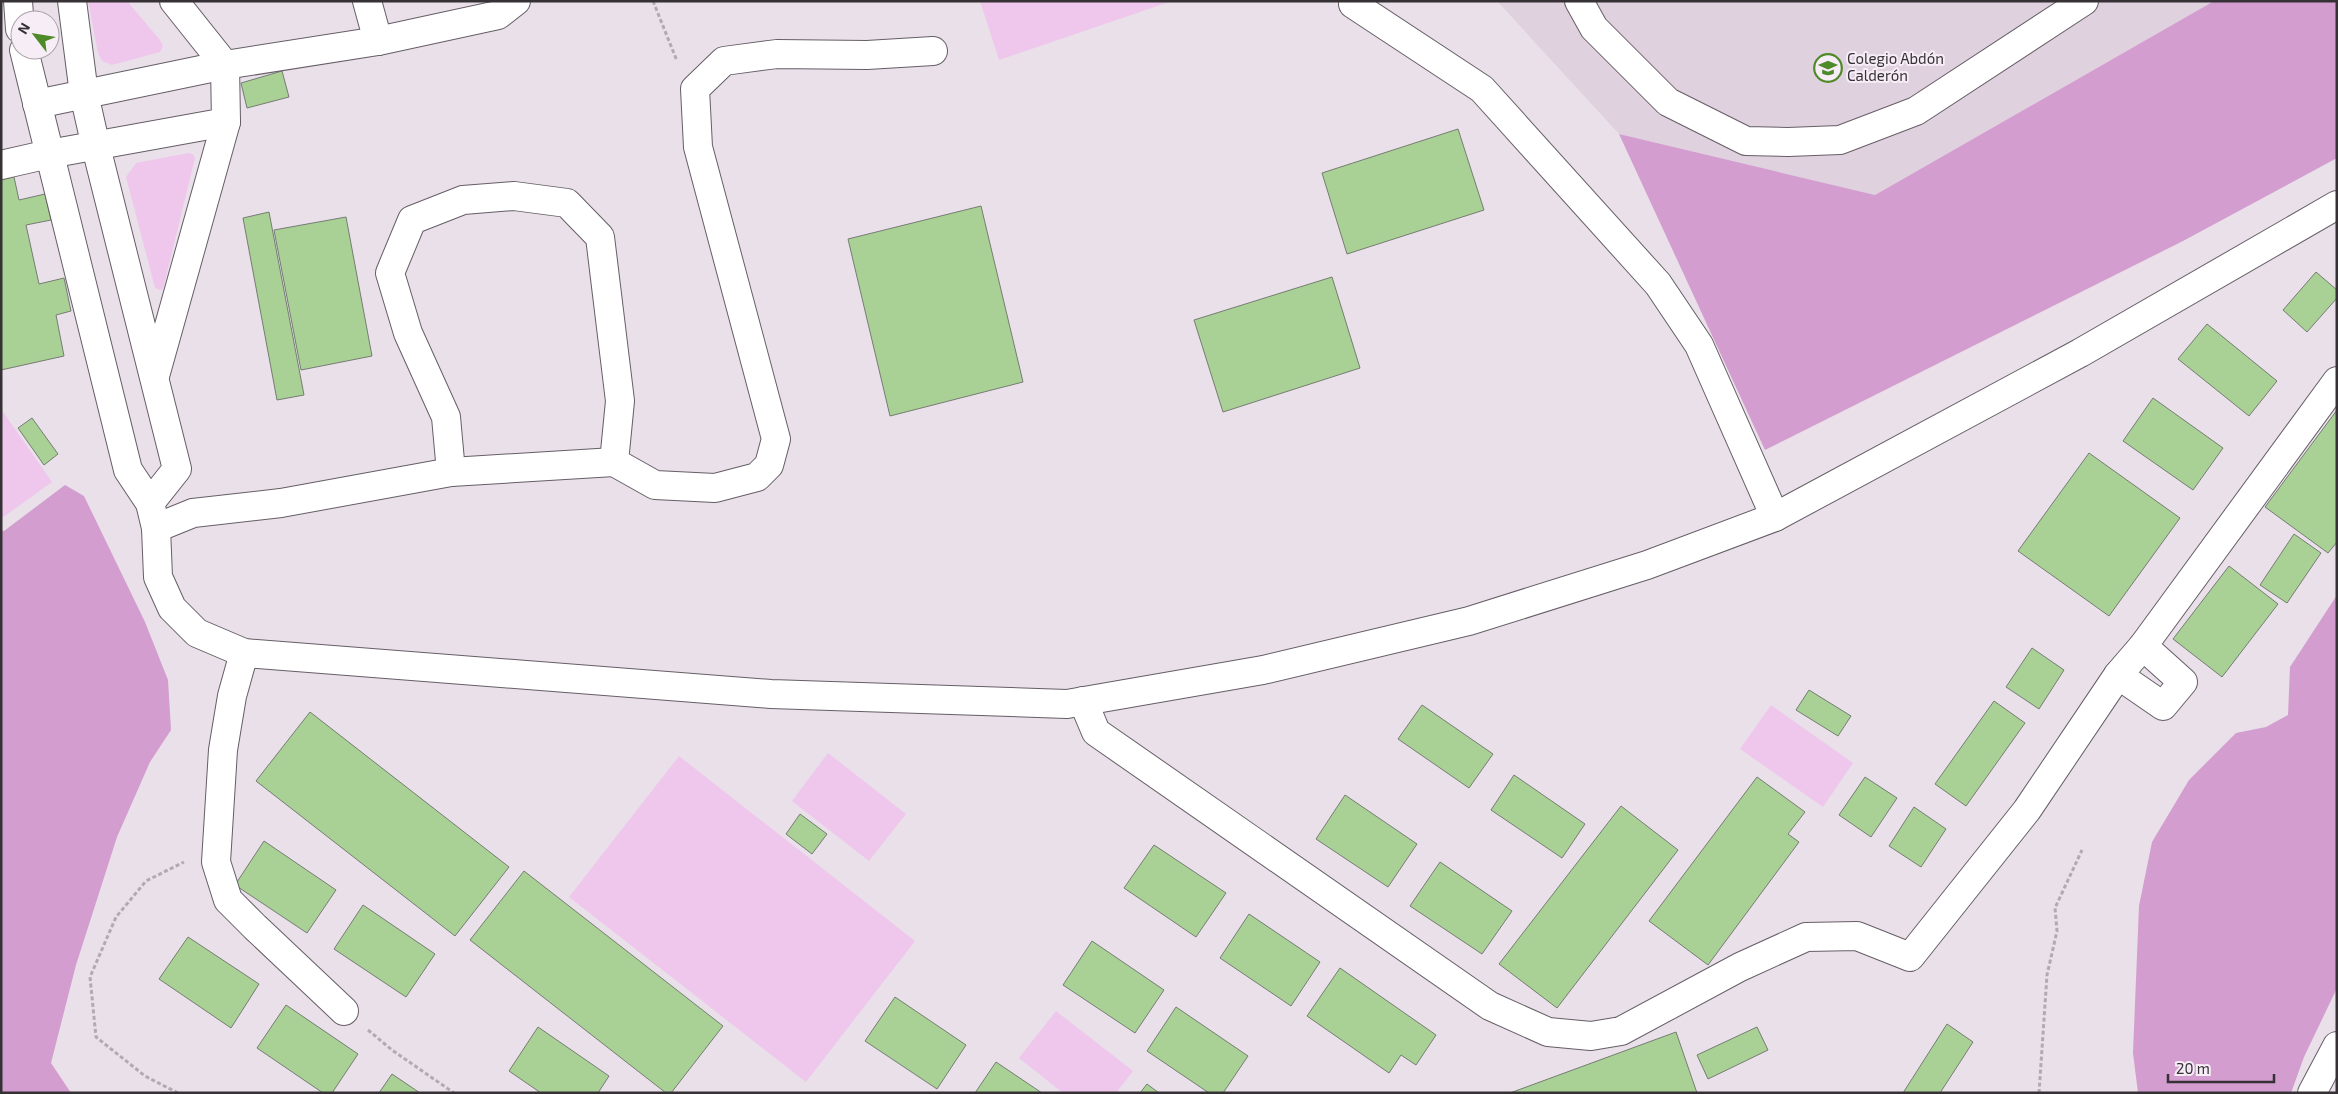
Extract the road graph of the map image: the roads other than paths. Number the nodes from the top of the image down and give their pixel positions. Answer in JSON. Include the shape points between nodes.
{"nodes":[{"id":1,"x":72,"y":1,"type":"edge"},
{"id":2,"x":174,"y":1,"type":"edge"},
{"id":3,"x":367,"y":1,"type":"edge"},
{"id":4,"x":516,"y":1,"type":"edge"},
{"id":5,"x":1579,"y":1,"type":"edge"},
{"id":6,"x":2084,"y":1,"type":"edge"},
{"id":7,"x":1354,"y":4,"type":"dead end"},
{"id":8,"x":378,"y":41,"type":"junction"},
{"id":9,"x":933,"y":50,"type":"dead end"},
{"id":10,"x":26,"y":60,"type":"edge"},
{"id":11,"x":225,"y":64,"type":"junction"},
{"id":12,"x":84,"y":94,"type":"junction"},
{"id":13,"x":37,"y":104,"type":"junction"},
{"id":14,"x":226,"y":122,"type":"junction"},
{"id":15,"x":96,"y":147,"type":"junction"},
{"id":16,"x":49,"y":154,"type":"junction"},
{"id":17,"x":1,"y":166,"type":"edge"},
{"id":18,"x":2337,"y":205,"type":"edge"},
{"id":19,"x":155,"y":377,"type":"junction"},
{"id":20,"x":2337,"y":381,"type":"edge"},
{"id":21,"x":614,"y":462,"type":"junction"},
{"id":22,"x":451,"y":472,"type":"junction"},
{"id":23,"x":153,"y":516,"type":"junction"},
{"id":24,"x":1775,"y":518,"type":"junction"},
{"id":25,"x":2143,"y":646,"type":"junction"},
{"id":26,"x":244,"y":653,"type":"junction"},
{"id":27,"x":2118,"y":675,"type":"junction"},
{"id":28,"x":1083,"y":701,"type":"junction"},
{"id":29,"x":344,"y":1011,"type":"road end"},
{"id":30,"x":2337,"y":1046,"type":"edge"},
{"id":31,"x":2312,"y":1093,"type":"edge"}],
"edges":[{"from":1,"to":12,"type":"street"},
{"from":2,"to":11,"type":"street"},
{"from":3,"to":8,"type":"street"},
{"from":4,"to":8,"type":"street","via":[[498,15]]},
{"from":5,"to":6,"type":"street","via":[[1594,28],[1668,102],[1746,141],[1788,142],[1840,140],[1916,111]]},
{"from":7,"to":24,"type":"street","via":[[1482,90],[1658,284],[1699,345]]},
{"from":8,"to":11,"type":"street"},
{"from":9,"to":21,"type":"street","via":[[867,55],[777,54],[724,60],[695,89],[698,147],[776,439],[768,465],[756,477],[715,488],[655,485]]},
{"from":10,"to":13,"type":"street"},
{"from":11,"to":12,"type":"street"},
{"from":11,"to":14,"type":"street"},
{"from":12,"to":13,"type":"street"},
{"from":12,"to":15,"type":"street"},
{"from":13,"to":16,"type":"street"},
{"from":14,"to":15,"type":"street"},
{"from":14,"to":19,"type":"street"},
{"from":15,"to":16,"type":"street"},
{"from":15,"to":19,"type":"street"},
{"from":16,"to":17,"type":"street"},
{"from":16,"to":23,"type":"street","via":[[128,470]]},
{"from":18,"to":24,"type":"street","via":[[2080,352]]},
{"from":19,"to":23,"type":"street","via":[[177,469]]},
{"from":20,"to":25,"type":"street"},
{"from":21,"to":22,"type":"street"},
{"from":21,"to":22,"type":"street","via":[[620,401],[600,237],[567,203],[514,196],[463,200],[412,220],[390,272],[408,332],[446,417]]},
{"from":22,"to":23,"type":"street","via":[[281,503]]},
{"from":23,"to":26,"type":"street","via":[[158,578],[172,608],[197,633]]},
{"from":24,"to":28,"type":"street","via":[[1648,566],[1469,621],[1263,670]]},
{"from":25,"to":27,"type":"street"},
{"from":25,"to":27,"type":"street","via":[[2183,682],[2163,706]]},
{"from":26,"to":28,"type":"street","via":[[771,694],[1067,704]]},
{"from":26,"to":29,"type":"street","via":[[222,750],[216,862],[228,900]]},
{"from":27,"to":28,"type":"street","via":[[2027,810],[1910,957],[1857,936],[1806,937],[1740,967],[1621,1031],[1591,1036],[1548,1032],[1490,1006],[1096,732]]},
{"from":30,"to":31,"type":"street"}]}
